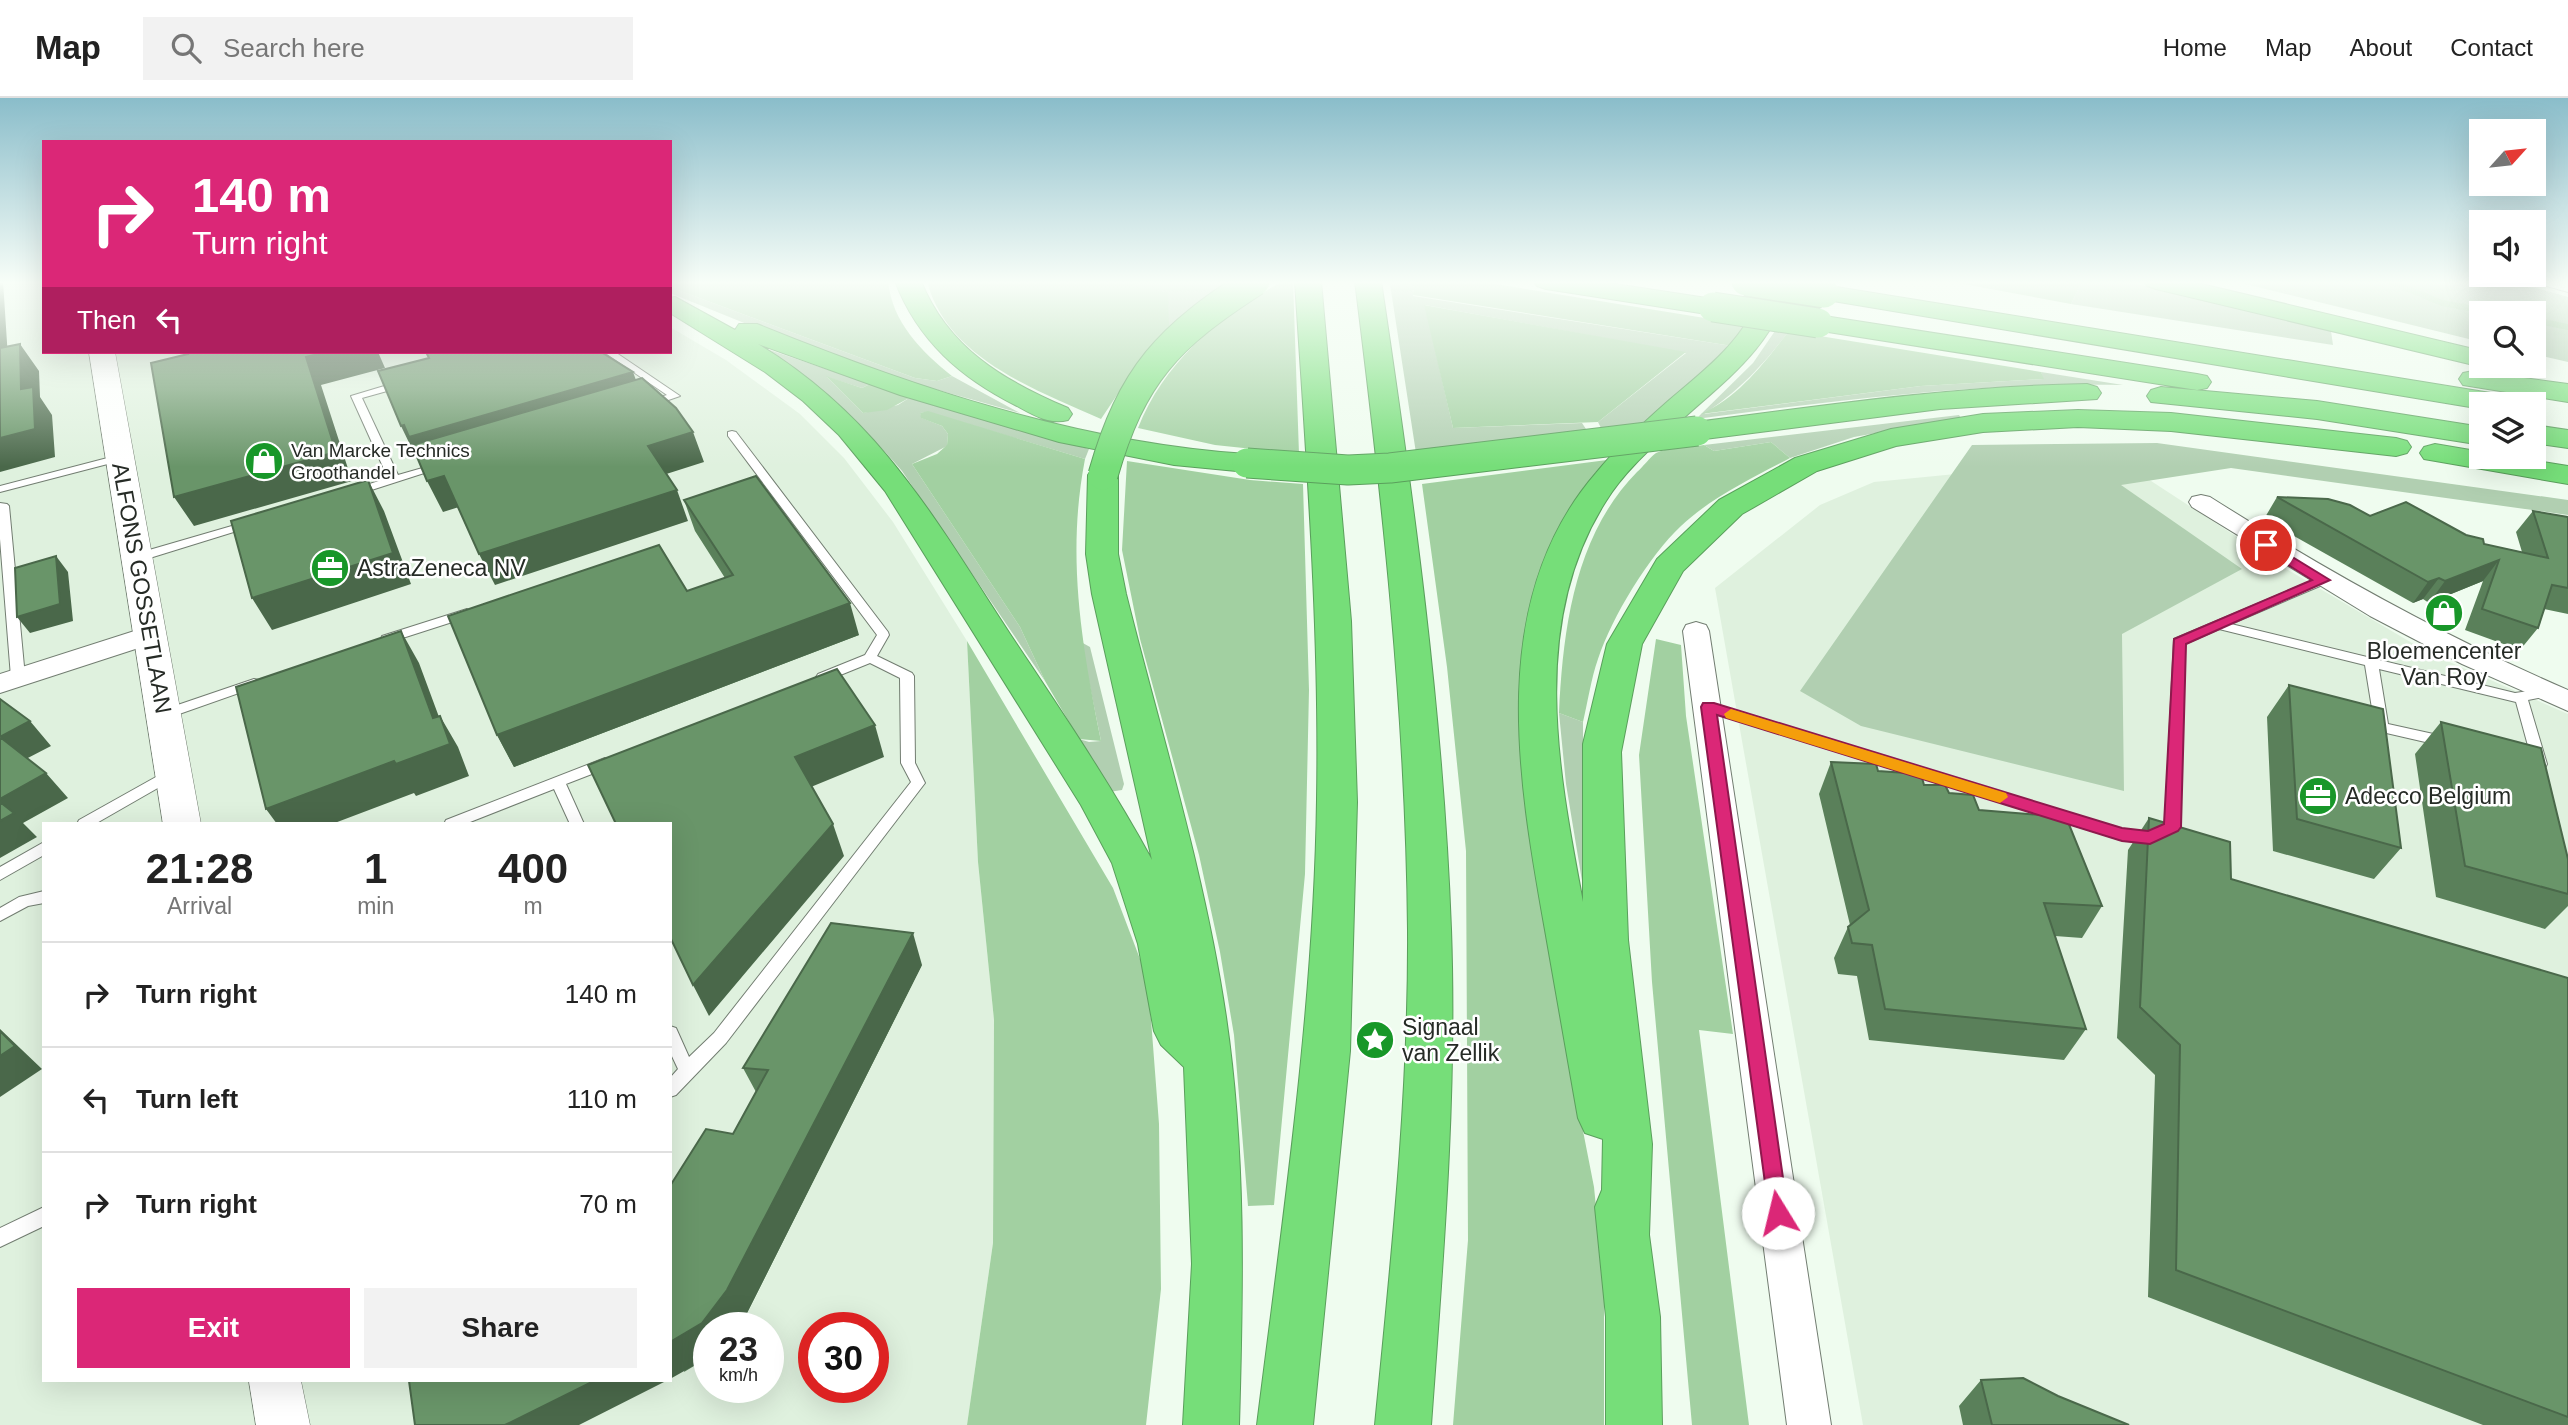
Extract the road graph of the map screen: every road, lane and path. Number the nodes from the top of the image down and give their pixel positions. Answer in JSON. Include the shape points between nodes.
{"nodes":[{"id":1,"x":739,"y":343,"type":"edge"},
{"id":2,"x":783,"y":343,"type":"edge"},
{"id":3,"x":946,"y":343,"type":"edge"},
{"id":4,"x":1173,"y":343,"type":"edge"},
{"id":5,"x":1313,"y":343,"type":"edge"},
{"id":6,"x":1376,"y":343,"type":"edge"},
{"id":7,"x":1746,"y":343,"type":"edge"},
{"id":8,"x":1946,"y":343,"type":"edge"},
{"id":9,"x":2130,"y":343,"type":"edge"},
{"id":10,"x":2249,"y":343,"type":"edge"},
{"id":11,"x":2415,"y":343,"type":"edge"},
{"id":12,"x":102,"y":354,"type":"edge"},
{"id":13,"x":612,"y":354,"type":"edge"},
{"id":14,"x":2469,"y":356,"type":"edge"},
{"id":15,"x":2546,"y":373,"type":"edge"},
{"id":16,"x":2568,"y":378,"type":"edge"},
{"id":17,"x":407,"y":382,"type":"edge"},
{"id":18,"x":2568,"y":393,"type":"edge"},
{"id":19,"x":2469,"y":398,"type":"edge"},
{"id":20,"x":1951,"y":400,"type":"junction"},
{"id":21,"x":636,"y":407,"type":"edge"},
{"id":22,"x":2546,"y":411,"type":"edge"},
{"id":23,"x":2568,"y":415,"type":"edge"},
{"id":24,"x":2469,"y":424,"type":"edge"},
{"id":25,"x":732,"y":434,"type":"dead end"},
{"id":26,"x":2469,"y":434,"type":"edge"},
{"id":27,"x":2546,"y":436,"type":"edge"},
{"id":28,"x":2568,"y":439,"type":"edge"},
{"id":29,"x":2546,"y":446,"type":"edge"},
{"id":30,"x":2396,"y":447,"type":"junction"},
{"id":31,"x":2568,"y":449,"type":"edge"},
{"id":32,"x":119,"y":458,"type":"junction"},
{"id":33,"x":455,"y":462,"type":"edge"},
{"id":34,"x":1247,"y":463,"type":"junction"},
{"id":35,"x":2568,"y":475,"type":"edge"},
{"id":36,"x":394,"y":480,"type":"junction"},
{"id":37,"x":0,"y":489,"type":"edge"},
{"id":38,"x":343,"y":495,"type":"edge"},
{"id":39,"x":2201,"y":502,"type":"dead end"},
{"id":40,"x":0,"y":507,"type":"edge"},
{"id":41,"x":263,"y":520,"type":"edge"},
{"id":42,"x":136,"y":558,"type":"junction"},
{"id":43,"x":2323,"y":580,"type":"junction"},
{"id":44,"x":484,"y":607,"type":"edge"},
{"id":45,"x":2218,"y":625,"type":"junction"},
{"id":46,"x":1696,"y":631,"type":"dead end"},
{"id":47,"x":150,"y":635,"type":"junction"},
{"id":48,"x":368,"y":646,"type":"edge"},
{"id":49,"x":870,"y":658,"type":"junction"},
{"id":50,"x":2371,"y":663,"type":"junction"},
{"id":51,"x":9,"y":680,"type":"edge"},
{"id":52,"x":264,"y":680,"type":"edge"},
{"id":53,"x":808,"y":683,"type":"edge"},
{"id":54,"x":2558,"y":696,"type":"edge"},
{"id":55,"x":2521,"y":698,"type":"junction"},
{"id":56,"x":1709,"y":707,"type":"junction"},
{"id":57,"x":163,"y":715,"type":"junction"},
{"id":58,"x":2461,"y":746,"type":"edge"},
{"id":59,"x":620,"y":757,"type":"edge"},
{"id":60,"x":2527,"y":762,"type":"edge"},
{"id":61,"x":173,"y":772,"type":"junction"},
{"id":62,"x":558,"y":782,"type":"junction"},
{"id":63,"x":88,"y":822,"type":"edge"},
{"id":64,"x":181,"y":822,"type":"edge"},
{"id":65,"x":456,"y":822,"type":"edge"},
{"id":66,"x":576,"y":822,"type":"edge"},
{"id":67,"x":42,"y":849,"type":"edge"},
{"id":68,"x":0,"y":874,"type":"edge"},
{"id":69,"x":42,"y":897,"type":"edge"},
{"id":70,"x":0,"y":915,"type":"edge"},
{"id":71,"x":672,"y":1037,"type":"edge"},
{"id":72,"x":1208,"y":1059,"type":"junction"},
{"id":73,"x":687,"y":1071,"type":"junction"},
{"id":74,"x":672,"y":1088,"type":"edge"},
{"id":75,"x":42,"y":1217,"type":"edge"},
{"id":76,"x":1625,"y":1231,"type":"junction"},
{"id":77,"x":0,"y":1238,"type":"edge"},
{"id":78,"x":275,"y":1382,"type":"edge"},
{"id":79,"x":283,"y":1425,"type":"edge"},
{"id":80,"x":1211,"y":1425,"type":"edge"},
{"id":81,"x":1285,"y":1425,"type":"edge"},
{"id":82,"x":1403,"y":1425,"type":"edge"},
{"id":83,"x":1634,"y":1425,"type":"edge"},
{"id":84,"x":1809,"y":1425,"type":"edge"}],
"edges":[{"from":1,"to":72,"type":"highway","via":[[829,408],[868,447],[898,487],[1091,789],[1133,863],[1160,944],[1177,1031]]},
{"from":2,"to":34,"type":"highway","via":[[863,374],[1088,441],[1187,461]]},
{"from":3,"to":34,"type":"highway","via":[[983,375],[1037,406],[1134,440]]},
{"from":4,"to":72,"type":"highway","bridge":true,"via":[[1127,399],[1103,475],[1102,554],[1188,925]]},
{"from":5,"to":81,"type":"highway","via":[[1334,621],[1337,802],[1327,1051]]},
{"from":6,"to":82,"type":"highway","via":[[1407,589],[1427,863],[1421,1219]]},
{"from":7,"to":76,"type":"highway","via":[[1592,498],[1569,538],[1551,584],[1538,650],[1542,784]]},
{"from":8,"to":24,"type":"highway","bridge":true},
{"from":9,"to":19,"type":"highway","bridge":true},
{"from":10,"to":18,"type":"highway"},
{"from":11,"to":14,"type":"highway"},
{"from":12,"to":32,"type":"street","name":"ALFONS GOSSETLAAN"},
{"from":13,"to":21,"type":"lane","via":[[675,396]]},
{"from":15,"to":16,"type":"highway"},
{"from":17,"to":36,"type":"lane","via":[[356,396]]},
{"from":20,"to":26,"type":"highway","via":[[2032,393],[2215,399]]},
{"from":20,"to":30,"type":"highway","via":[[2211,416],[2349,435]]},
{"from":20,"to":34,"type":"highway","bridge":true,"via":[[1390,468]]},
{"from":22,"to":23,"type":"highway"},
{"from":25,"to":49,"type":"lane","via":[[883,635]]},
{"from":27,"to":28,"type":"highway"},
{"from":29,"to":31,"type":"highway"},
{"from":30,"to":35,"type":"highway"},
{"from":30,"to":76,"type":"highway","via":[[2171,422],[2077,418],[1949,427],[1862,445],[1760,485],[1712,519],[1673,558],[1646,596],[1629,631],[1615,672],[1602,745],[1602,880],[1629,1147]]},
{"from":32,"to":37,"type":"lane"},
{"from":32,"to":42,"type":"street","name":"ALFONS GOSSETLAAN"},
{"from":33,"to":36,"type":"lane"},
{"from":36,"to":38,"type":"lane"},
{"from":39,"to":43,"type":"street"},
{"from":40,"to":51,"type":"lane"},
{"from":41,"to":42,"type":"lane"},
{"from":42,"to":47,"type":"street","name":"ALFONS GOSSETLAAN"},
{"from":43,"to":45,"type":"lane"},
{"from":43,"to":54,"type":"street","via":[[2473,659]]},
{"from":44,"to":48,"type":"lane"},
{"from":45,"to":50,"type":"lane"},
{"from":45,"to":56,"type":"lane","via":[[2179,642],[2172,827],[2150,838],[2122,835]]},
{"from":46,"to":56,"type":"street"},
{"from":47,"to":51,"type":"street"},
{"from":47,"to":57,"type":"street","name":"ALFONS GOSSETLAAN"},
{"from":49,"to":53,"type":"lane"},
{"from":49,"to":73,"type":"lane","via":[[907,676],[908,763],[918,783],[720,1038]]},
{"from":50,"to":55,"type":"lane"},
{"from":50,"to":58,"type":"lane","via":[[2382,727]]},
{"from":52,"to":57,"type":"lane"},
{"from":54,"to":55,"type":"lane"},
{"from":55,"to":60,"type":"lane","via":[[2540,765]]},
{"from":56,"to":84,"type":"street"},
{"from":57,"to":61,"type":"street","name":"ALFONS GOSSETLAAN"},
{"from":59,"to":62,"type":"lane"},
{"from":61,"to":63,"type":"lane"},
{"from":61,"to":64,"type":"street","name":"ALFONS GOSSETLAAN"},
{"from":62,"to":65,"type":"lane"},
{"from":62,"to":66,"type":"lane"},
{"from":67,"to":68,"type":"lane"},
{"from":69,"to":70,"type":"lane","via":[[24,901]]},
{"from":71,"to":73,"type":"lane"},
{"from":72,"to":80,"type":"highway","via":[[1219,1264]]},
{"from":73,"to":74,"type":"lane"},
{"from":75,"to":77,"type":"lane"},
{"from":76,"to":83,"type":"highway","via":[[1633,1317]]},
{"from":78,"to":79,"type":"street"}]}
